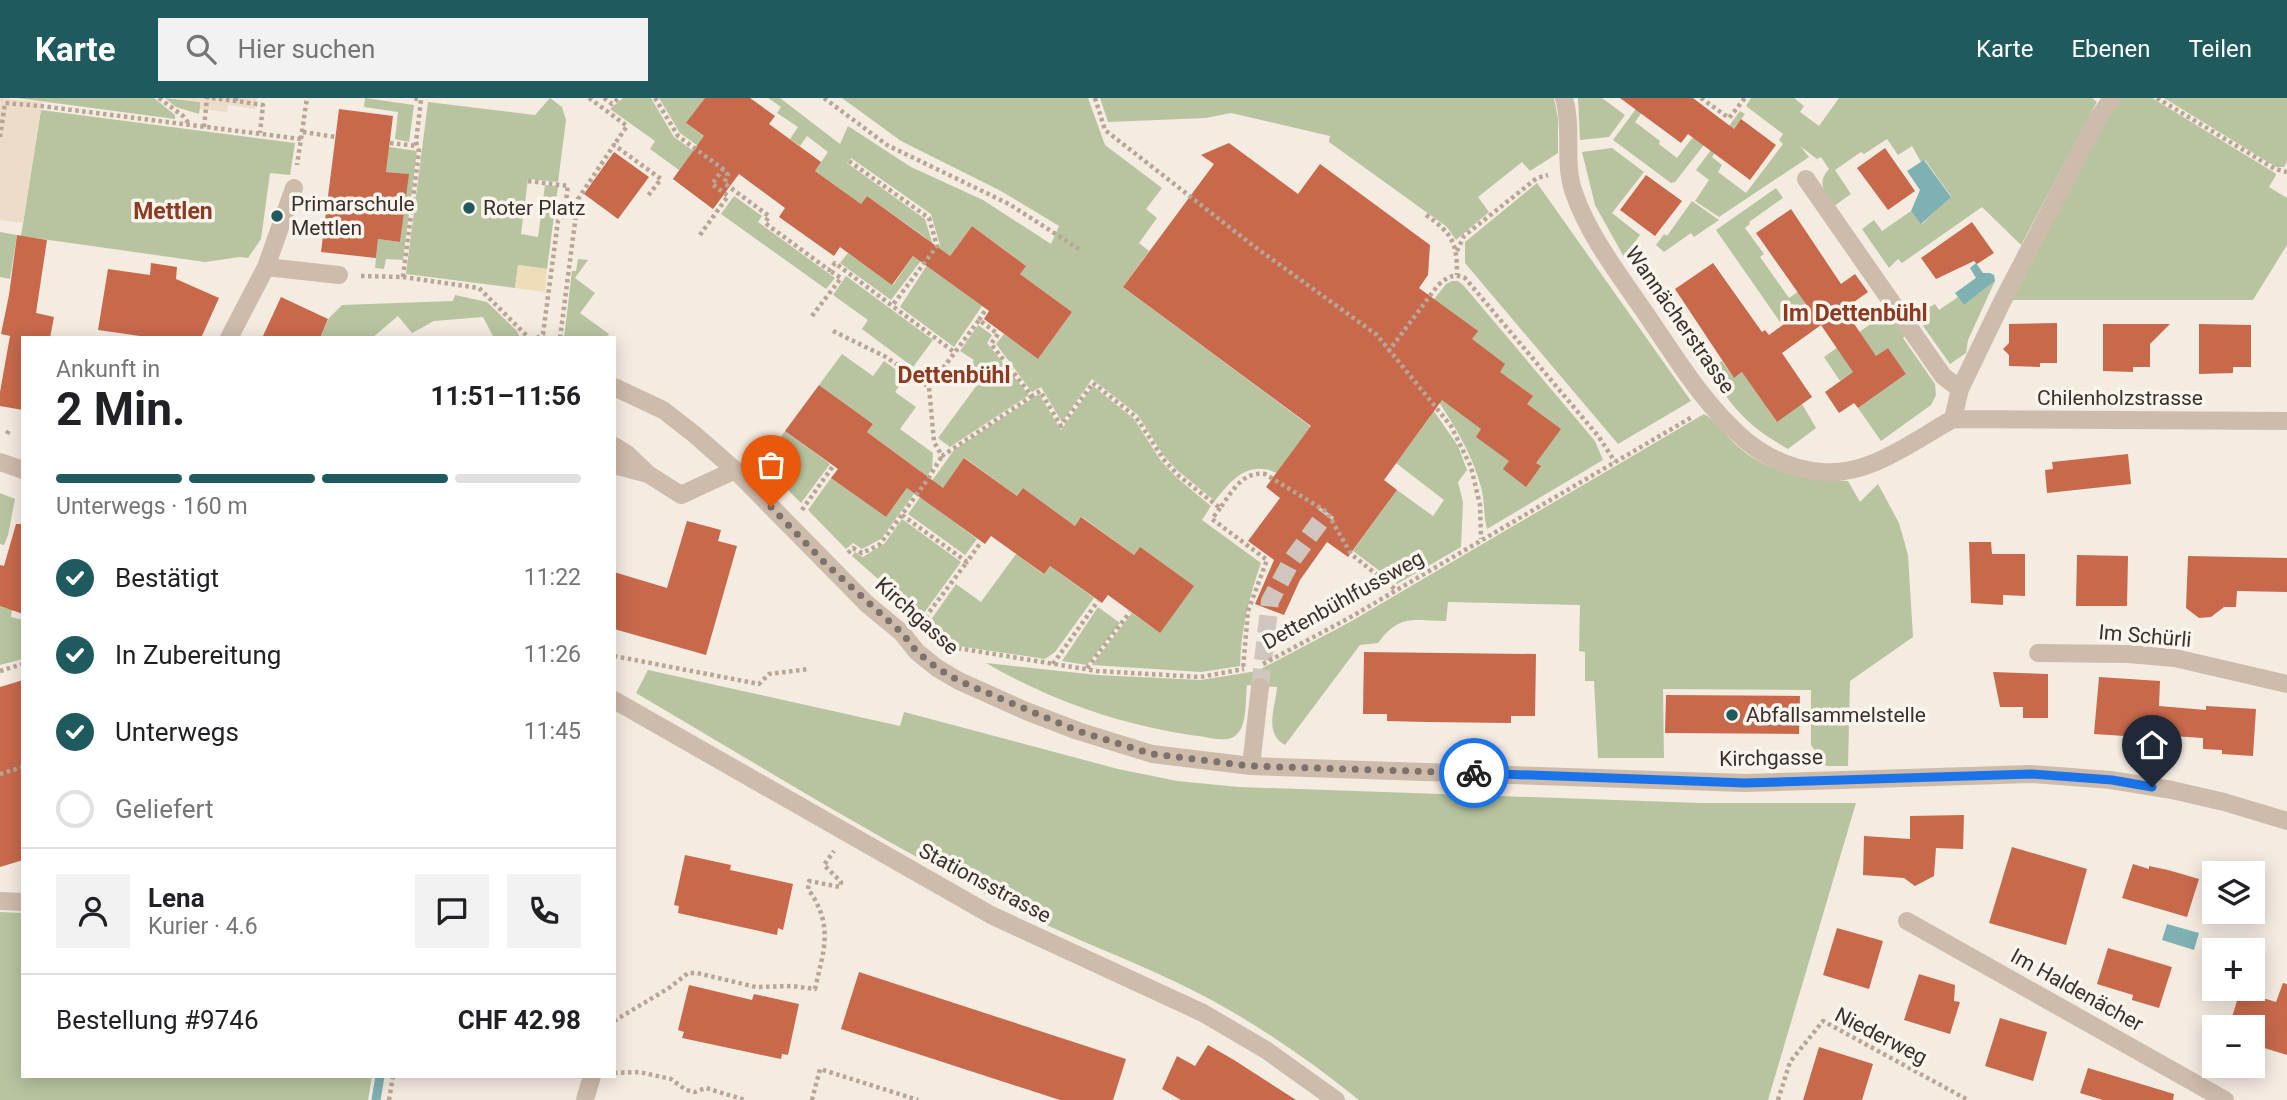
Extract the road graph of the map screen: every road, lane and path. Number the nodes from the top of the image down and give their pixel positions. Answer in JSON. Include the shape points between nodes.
{"nodes":[{"id":1,"x":159,"y":98,"type":"edge"},
{"id":2,"x":210,"y":98,"type":"edge"},
{"id":3,"x":307,"y":98,"type":"edge"},
{"id":4,"x":413,"y":98,"type":"edge"},
{"id":5,"x":589,"y":98,"type":"edge"},
{"id":6,"x":604,"y":98,"type":"edge"},
{"id":7,"x":619,"y":98,"type":"edge"},
{"id":8,"x":655,"y":98,"type":"edge"},
{"id":9,"x":824,"y":98,"type":"edge"},
{"id":10,"x":1095,"y":98,"type":"edge"},
{"id":11,"x":1564,"y":98,"type":"edge"},
{"id":12,"x":1701,"y":98,"type":"edge"},
{"id":13,"x":1745,"y":98,"type":"edge"},
{"id":14,"x":2112,"y":98,"type":"edge"},
{"id":15,"x":2157,"y":98,"type":"edge"},
{"id":16,"x":236,"y":99,"type":"edge"},
{"id":17,"x":2,"y":103,"type":"edge"},
{"id":18,"x":190,"y":125,"type":"junction"},
{"id":19,"x":204,"y":127,"type":"junction"},
{"id":20,"x":303,"y":132,"type":"junction"},
{"id":21,"x":260,"y":133,"type":"junction"},
{"id":22,"x":0,"y":137,"type":"edge"},
{"id":23,"x":336,"y":137,"type":"dead end"},
{"id":24,"x":301,"y":139,"type":"junction"},
{"id":25,"x":390,"y":143,"type":"dead end"},
{"id":26,"x":614,"y":145,"type":"junction"},
{"id":27,"x":418,"y":146,"type":"junction"},
{"id":28,"x":849,"y":161,"type":"dead end"},
{"id":29,"x":1570,"y":168,"type":"junction"},
{"id":30,"x":723,"y":169,"type":"junction"},
{"id":31,"x":2287,"y":172,"type":"edge"},
{"id":32,"x":1806,"y":179,"type":"dead end"},
{"id":33,"x":528,"y":181,"type":"dead end"},
{"id":34,"x":293,"y":188,"type":"joint"},
{"id":35,"x":648,"y":197,"type":"dead end"},
{"id":36,"x":1426,"y":215,"type":"dead end"},
{"id":37,"x":700,"y":235,"type":"dead end"},
{"id":38,"x":1079,"y":249,"type":"dead end"},
{"id":39,"x":1457,"y":251,"type":"junction"},
{"id":40,"x":266,"y":267,"type":"junction"},
{"id":41,"x":829,"y":270,"type":"junction"},
{"id":42,"x":340,"y":275,"type":"joint"},
{"id":43,"x":1457,"y":275,"type":"junction"},
{"id":44,"x":403,"y":277,"type":"junction"},
{"id":45,"x":892,"y":306,"type":"junction"},
{"id":46,"x":986,"y":309,"type":"dead end"},
{"id":47,"x":812,"y":316,"type":"dead end"},
{"id":48,"x":979,"y":320,"type":"junction"},
{"id":49,"x":833,"y":331,"type":"dead end"},
{"id":50,"x":230,"y":336,"type":"edge"},
{"id":51,"x":527,"y":336,"type":"edge"},
{"id":52,"x":540,"y":336,"type":"edge"},
{"id":53,"x":560,"y":336,"type":"edge"},
{"id":54,"x":954,"y":352,"type":"junction"},
{"id":55,"x":1388,"y":352,"type":"junction"},
{"id":56,"x":929,"y":387,"type":"junction"},
{"id":57,"x":616,"y":388,"type":"edge"},
{"id":58,"x":1960,"y":389,"type":"junction"},
{"id":59,"x":1032,"y":396,"type":"junction"},
{"id":60,"x":1711,"y":406,"type":"junction"},
{"id":61,"x":1953,"y":419,"type":"junction"},
{"id":62,"x":2287,"y":421,"type":"edge"},
{"id":63,"x":616,"y":447,"type":"edge"},
{"id":64,"x":942,"y":456,"type":"junction"},
{"id":65,"x":1615,"y":461,"type":"junction"},
{"id":66,"x":0,"y":462,"type":"edge"},
{"id":67,"x":616,"y":466,"type":"edge"},
{"id":68,"x":833,"y":466,"type":"dead end"},
{"id":69,"x":21,"y":469,"type":"edge"},
{"id":70,"x":734,"y":470,"type":"junction"},
{"id":71,"x":648,"y":474,"type":"junction"},
{"id":72,"x":1220,"y":508,"type":"junction"},
{"id":73,"x":802,"y":510,"type":"dead end"},
{"id":74,"x":902,"y":515,"type":"junction"},
{"id":75,"x":1481,"y":540,"type":"junction"},
{"id":76,"x":981,"y":542,"type":"dead end"},
{"id":77,"x":845,"y":555,"type":"dead end"},
{"id":78,"x":967,"y":562,"type":"junction"},
{"id":79,"x":1396,"y":590,"type":"junction"},
{"id":80,"x":1098,"y":601,"type":"dead end"},
{"id":81,"x":1130,"y":612,"type":"dead end"},
{"id":82,"x":926,"y":617,"type":"dead end"},
{"id":83,"x":951,"y":647,"type":"dead end"},
{"id":84,"x":2038,"y":653,"type":"dead end"},
{"id":85,"x":616,"y":656,"type":"edge"},
{"id":86,"x":1053,"y":664,"type":"junction"},
{"id":87,"x":21,"y":665,"type":"edge"},
{"id":88,"x":809,"y":669,"type":"dead end"},
{"id":89,"x":1087,"y":669,"type":"junction"},
{"id":90,"x":1243,"y":669,"type":"junction"},
{"id":91,"x":0,"y":671,"type":"edge"},
{"id":92,"x":2287,"y":684,"type":"edge"},
{"id":93,"x":1259,"y":687,"type":"tunnel mouth"},
{"id":94,"x":616,"y":701,"type":"edge"},
{"id":95,"x":1251,"y":766,"type":"junction"},
{"id":96,"x":21,"y":768,"type":"edge"},
{"id":97,"x":0,"y":774,"type":"edge"},
{"id":98,"x":2287,"y":821,"type":"edge"},
{"id":99,"x":834,"y":851,"type":"dead end"},
{"id":100,"x":0,"y":901,"type":"edge"},
{"id":101,"x":21,"y":902,"type":"edge"},
{"id":102,"x":1907,"y":921,"type":"dead end"},
{"id":103,"x":616,"y":1020,"type":"edge"},
{"id":104,"x":616,"y":1073,"type":"edge"},
{"id":105,"x":393,"y":1078,"type":"edge"},
{"id":106,"x":592,"y":1078,"type":"edge"},
{"id":107,"x":389,"y":1100,"type":"edge"},
{"id":108,"x":585,"y":1100,"type":"edge"},
{"id":109,"x":745,"y":1100,"type":"edge"},
{"id":110,"x":812,"y":1100,"type":"edge"},
{"id":111,"x":918,"y":1100,"type":"edge"},
{"id":112,"x":1336,"y":1100,"type":"edge"},
{"id":113,"x":1778,"y":1100,"type":"edge"},
{"id":114,"x":1968,"y":1100,"type":"edge"},
{"id":115,"x":2225,"y":1100,"type":"edge"}],
"edges":[{"from":1,"to":18,"type":"path"},
{"from":2,"to":16,"type":"path"},
{"from":2,"to":19,"type":"path"},
{"from":3,"to":20,"type":"path"},
{"from":4,"to":27,"type":"path","via":[[421,100]]},
{"from":5,"to":26,"type":"path","via":[[627,126]]},
{"from":6,"to":7,"type":"path","via":[[612,104]]},
{"from":8,"to":30,"type":"path","via":[[678,136]]},
{"from":9,"to":38,"type":"path","via":[[887,145],[1009,204]]},
{"from":10,"to":55,"type":"path","via":[[1105,130],[1377,335]]},
{"from":11,"to":29,"type":"street","name":"Wannächerstrasse"},
{"from":12,"to":13,"type":"path","via":[[1729,118]]},
{"from":14,"to":58,"type":"street"},
{"from":15,"to":31,"type":"path"},
{"from":16,"to":21,"type":"path","via":[[264,105]]},
{"from":17,"to":18,"type":"path"},
{"from":17,"to":22,"type":"path"},
{"from":18,"to":19,"type":"path"},
{"from":19,"to":21,"type":"path"},
{"from":20,"to":23,"type":"path"},
{"from":20,"to":24,"type":"path"},
{"from":21,"to":24,"type":"path"},
{"from":24,"to":34,"type":"path"},
{"from":25,"to":27,"type":"path"},
{"from":26,"to":35,"type":"path","via":[[661,178]]},
{"from":26,"to":53,"type":"path","via":[[578,200]]},
{"from":27,"to":44,"type":"path"},
{"from":28,"to":45,"type":"path","via":[[929,218],[937,246]]},
{"from":29,"to":39,"type":"path","via":[[1537,178],[1464,236]]},
{"from":29,"to":60,"type":"street","name":"Wannächerstrasse","via":[[1572,189],[1601,249]]},
{"from":30,"to":37,"type":"path","via":[[712,184],[729,196]]},
{"from":30,"to":41,"type":"path","via":[[728,175],[724,183],[769,216],[765,223]]},
{"from":32,"to":58,"type":"street","via":[[1943,376]]},
{"from":33,"to":52,"type":"path","via":[[568,186]]},
{"from":34,"to":40,"type":"street"},
{"from":36,"to":39,"type":"path","via":[[1444,228]]},
{"from":39,"to":43,"type":"path"},
{"from":40,"to":42,"type":"street"},
{"from":40,"to":50,"type":"street"},
{"from":41,"to":45,"type":"path","via":[[835,263]]},
{"from":41,"to":47,"type":"path","via":[[841,278]]},
{"from":42,"to":44,"type":"path"},
{"from":43,"to":55,"type":"path","via":[[1438,285]]},
{"from":43,"to":65,"type":"path","via":[[1465,278]]},
{"from":44,"to":51,"type":"path","via":[[479,288]]},
{"from":45,"to":54,"type":"path"},
{"from":46,"to":48,"type":"path"},
{"from":48,"to":54,"type":"path"},
{"from":48,"to":59,"type":"path","via":[[998,334],[991,344]]},
{"from":49,"to":56,"type":"path","via":[[886,357]]},
{"from":54,"to":56,"type":"path"},
{"from":55,"to":75,"type":"path","via":[[1451,426],[1471,467],[1480,505]]},
{"from":56,"to":64,"type":"path","via":[[934,442]]},
{"from":57,"to":70,"type":"street","name":"Kirchgasse","via":[[663,410]]},
{"from":58,"to":61,"type":"street"},
{"from":59,"to":64,"type":"path"},
{"from":59,"to":72,"type":"path","via":[[1040,391],[1062,426],[1094,383],[1136,417],[1179,476]]},
{"from":60,"to":61,"type":"street","name":"Wannächerstrasse","via":[[1764,453],[1784,464],[1822,472],[1866,466]]},
{"from":60,"to":65,"type":"path","name":"Dettenbühlfussweg"},
{"from":61,"to":62,"type":"street","name":"Chilenholzstrasse"},
{"from":63,"to":71,"type":"street"},
{"from":64,"to":74,"type":"path"},
{"from":65,"to":75,"type":"path","name":"Dettenbühlfussweg"},
{"from":66,"to":69,"type":"street"},
{"from":67,"to":71,"type":"street"},
{"from":68,"to":73,"type":"path"},
{"from":70,"to":71,"type":"street","via":[[681,495]]},
{"from":70,"to":95,"type":"street","name":"Kirchgasse","via":[[917,652],[959,681],[1078,731],[1152,754]]},
{"from":72,"to":79,"type":"path","via":[[1242,479],[1265,474],[1327,512],[1351,554]]},
{"from":72,"to":90,"type":"path","via":[[1212,519],[1267,560],[1248,611]]},
{"from":74,"to":77,"type":"path","via":[[878,545],[862,553],[853,548]]},
{"from":74,"to":78,"type":"path"},
{"from":75,"to":79,"type":"path","name":"Dettenbühlfussweg"},
{"from":76,"to":78,"type":"path"},
{"from":78,"to":82,"type":"path"},
{"from":79,"to":90,"type":"path","name":"Dettenbühlfussweg","via":[[1268,662]]},
{"from":80,"to":86,"type":"path"},
{"from":81,"to":89,"type":"path"},
{"from":83,"to":86,"type":"path","name":"Dettenbühlfussweg"},
{"from":84,"to":92,"type":"street","name":"Im Schürli","via":[[2175,658]]},
{"from":85,"to":88,"type":"path","via":[[759,684],[769,674]]},
{"from":86,"to":89,"type":"path","name":"Dettenbühlfussweg"},
{"from":87,"to":91,"type":"path"},
{"from":89,"to":90,"type":"path","name":"Dettenbühlfussweg","via":[[1200,677]]},
{"from":93,"to":95,"type":"street"},
{"from":94,"to":112,"type":"street","name":"Stationsstrasse","via":[[992,915],[1203,1013],[1266,1050]]},
{"from":95,"to":98,"type":"street","name":"Kirchgasse","via":[[1745,783],[2031,774],[2172,790]]},
{"from":96,"to":97,"type":"path"},
{"from":99,"to":103,"type":"path","via":[[824,865],[841,882],[840,887],[809,881],[808,889],[825,921],[815,989],[757,987],[688,973]]},
{"from":100,"to":101,"type":"street"},
{"from":102,"to":115,"type":"street","name":"Im Haldenächer"},
{"from":104,"to":109,"type":"path","via":[[639,1072],[671,1079],[686,1090],[706,1088]]},
{"from":105,"to":107,"type":"path"},
{"from":106,"to":108,"type":"street"},
{"from":110,"to":111,"type":"path","via":[[820,1069]]},
{"from":113,"to":114,"type":"path","name":"Niederweg","via":[[1790,1062],[1823,1021]]}]}
